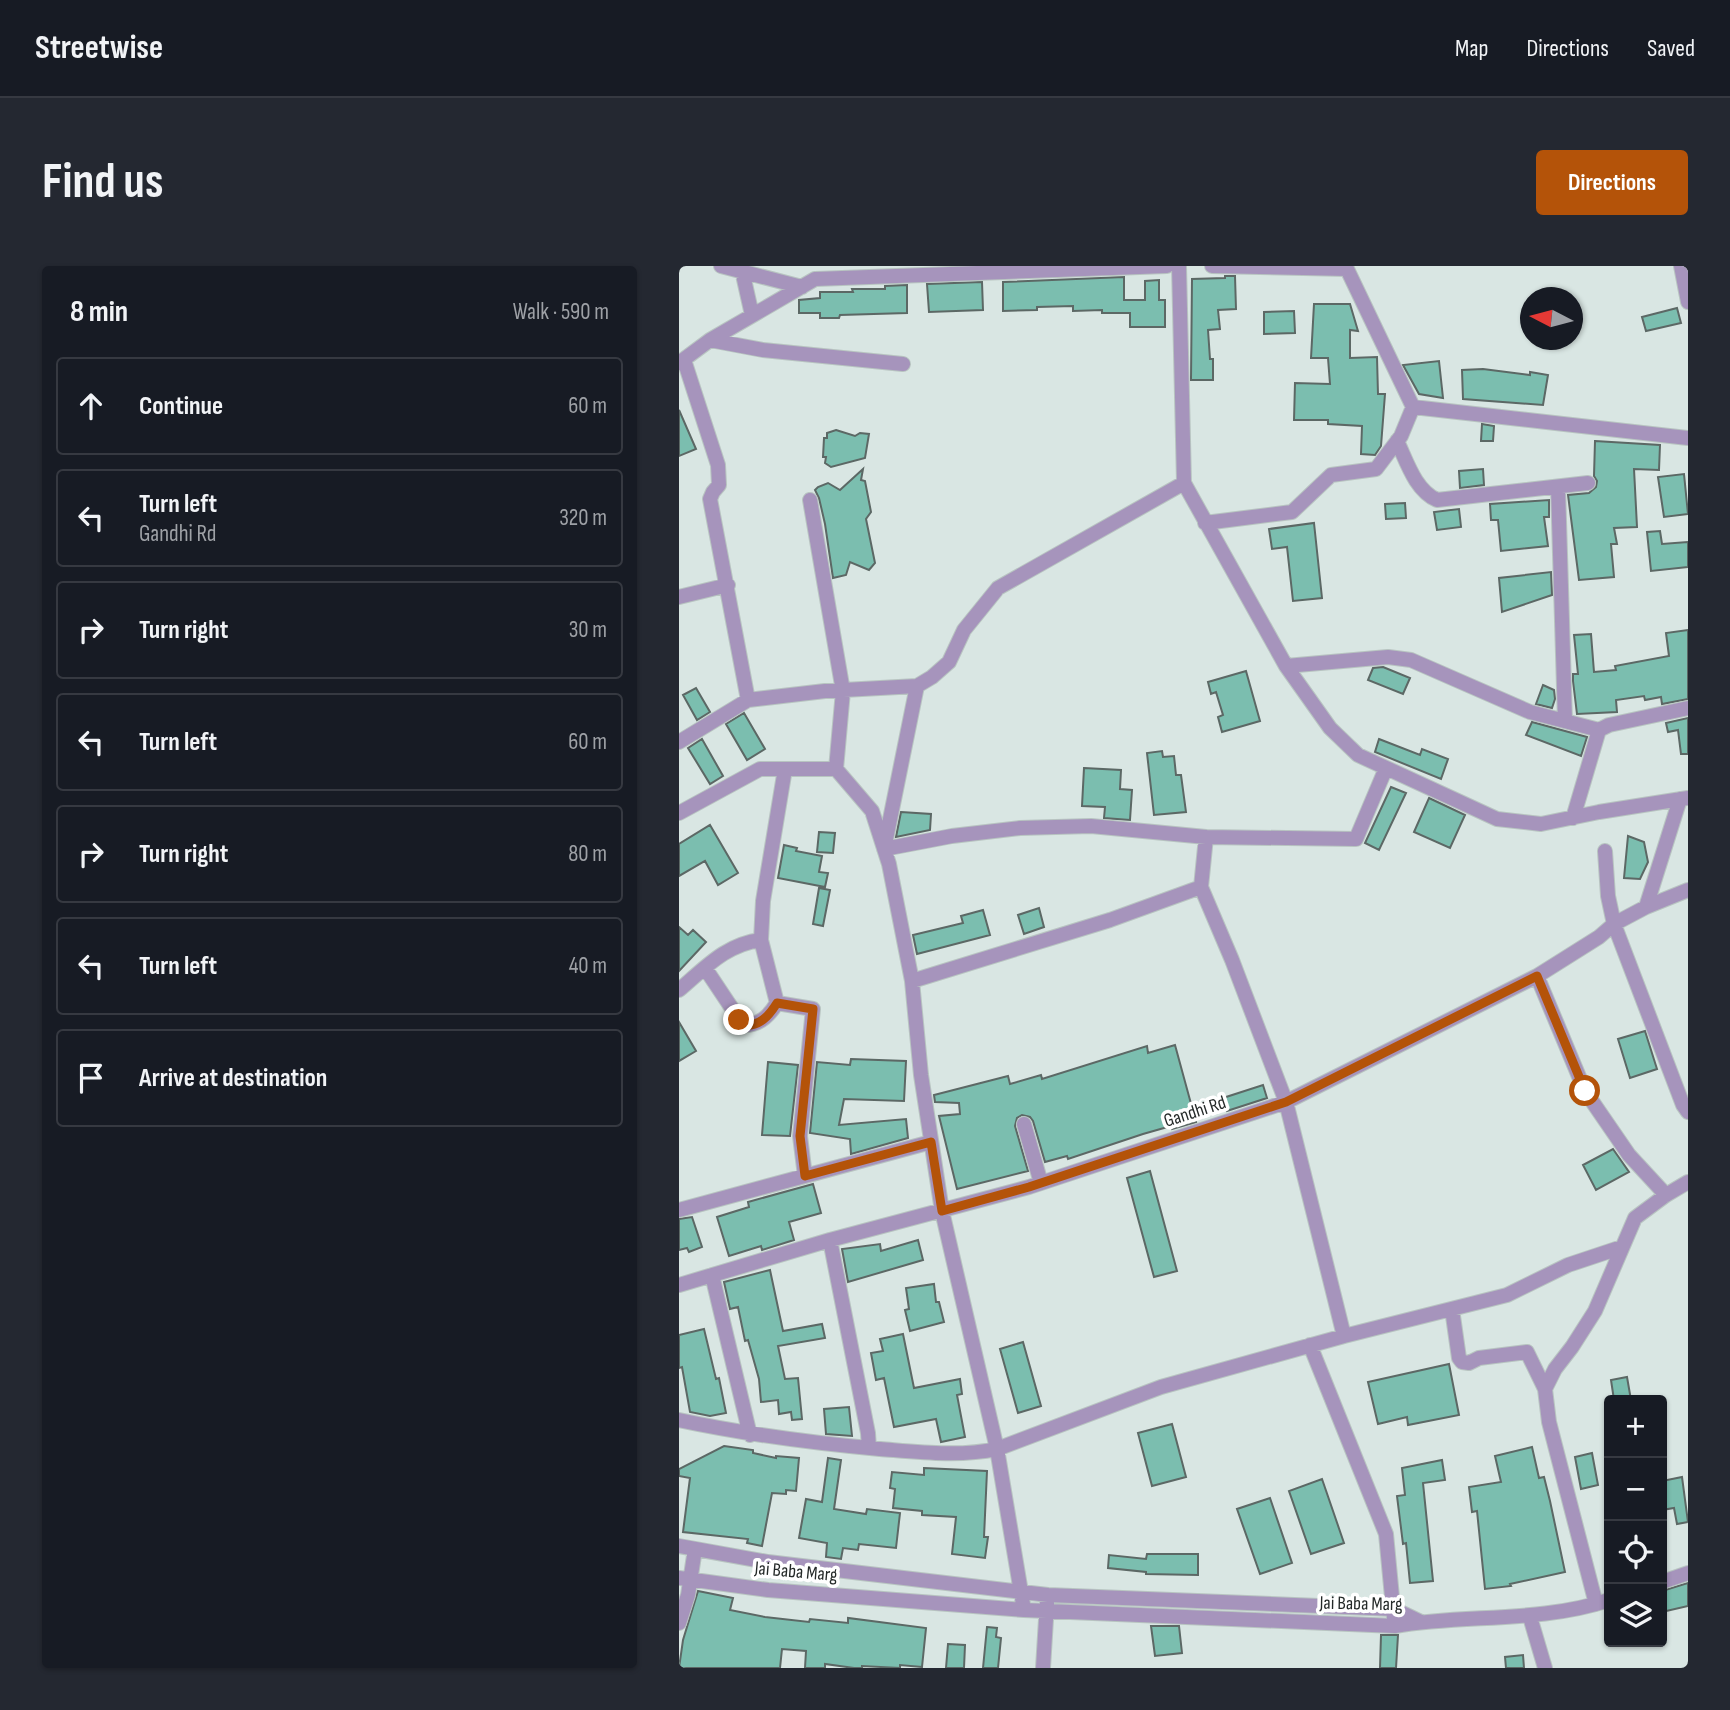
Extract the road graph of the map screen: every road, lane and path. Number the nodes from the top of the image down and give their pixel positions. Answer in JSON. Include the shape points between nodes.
{"nodes":[{"id":1,"x":721,"y":266,"type":"edge"},
{"id":2,"x":1167,"y":266,"type":"edge"},
{"id":3,"x":1179,"y":266,"type":"edge"},
{"id":4,"x":1212,"y":266,"type":"edge"},
{"id":5,"x":1681,"y":266,"type":"edge"},
{"id":6,"x":1349,"y":267,"type":"edge"},
{"id":7,"x":742,"y":268,"type":"edge"},
{"id":8,"x":1097,"y":268,"type":"edge"},
{"id":9,"x":811,"y":277,"type":"edge"},
{"id":10,"x":1688,"y":302,"type":"edge"},
{"id":11,"x":752,"y":315,"type":"junction"},
{"id":12,"x":710,"y":340,"type":"junction"},
{"id":13,"x":681,"y":361,"type":"edge"},
{"id":14,"x":903,"y":364,"type":"dead end"},
{"id":15,"x":1413,"y":407,"type":"junction"},
{"id":16,"x":1688,"y":438,"type":"edge"},
{"id":17,"x":1398,"y":441,"type":"junction"},
{"id":18,"x":1184,"y":483,"type":"junction"},
{"id":19,"x":1588,"y":484,"type":"dead end"},
{"id":20,"x":1558,"y":487,"type":"junction"},
{"id":21,"x":810,"y":500,"type":"dead end"},
{"id":22,"x":1205,"y":523,"type":"junction"},
{"id":23,"x":728,"y":585,"type":"junction"},
{"id":24,"x":679,"y":597,"type":"edge"},
{"id":25,"x":1286,"y":666,"type":"junction"},
{"id":26,"x":917,"y":686,"type":"junction"},
{"id":27,"x":843,"y":691,"type":"junction"},
{"id":28,"x":748,"y":700,"type":"junction"},
{"id":29,"x":1688,"y":708,"type":"edge"},
{"id":30,"x":1565,"y":721,"type":"junction"},
{"id":31,"x":1599,"y":730,"type":"junction"},
{"id":32,"x":679,"y":742,"type":"edge"},
{"id":33,"x":1386,"y":768,"type":"junction"},
{"id":34,"x":785,"y":769,"type":"junction"},
{"id":35,"x":837,"y":769,"type":"junction"},
{"id":36,"x":1684,"y":799,"type":"edge"},
{"id":37,"x":679,"y":813,"type":"edge"},
{"id":38,"x":1573,"y":818,"type":"junction"},
{"id":39,"x":1206,"y":837,"type":"junction"},
{"id":40,"x":884,"y":849,"type":"junction"},
{"id":41,"x":1605,"y":851,"type":"dead end"},
{"id":42,"x":1201,"y":887,"type":"junction"},
{"id":43,"x":1688,"y":890,"type":"edge"},
{"id":44,"x":1646,"y":907,"type":"junction"},
{"id":45,"x":1614,"y":924,"type":"junction"},
{"id":46,"x":761,"y":940,"type":"junction"},
{"id":47,"x":705,"y":968,"type":"junction"},
{"id":48,"x":1537,"y":976,"type":"junction"},
{"id":49,"x":912,"y":981,"type":"junction"},
{"id":50,"x":679,"y":990,"type":"edge"},
{"id":51,"x":777,"y":1003,"type":"junction"},
{"id":52,"x":1286,"y":1102,"type":"junction"},
{"id":53,"x":1688,"y":1112,"type":"edge"},
{"id":54,"x":1024,"y":1125,"type":"dead end"},
{"id":55,"x":931,"y":1142,"type":"junction"},
{"id":56,"x":805,"y":1176,"type":"junction"},
{"id":57,"x":1688,"y":1182,"type":"edge"},
{"id":58,"x":1041,"y":1183,"type":"junction"},
{"id":59,"x":1665,"y":1195,"type":"junction"},
{"id":60,"x":679,"y":1210,"type":"edge"},
{"id":61,"x":942,"y":1211,"type":"junction"},
{"id":62,"x":830,"y":1240,"type":"junction"},
{"id":63,"x":1622,"y":1247,"type":"junction"},
{"id":64,"x":712,"y":1275,"type":"junction"},
{"id":65,"x":679,"y":1285,"type":"edge"},
{"id":66,"x":1452,"y":1309,"type":"junction"},
{"id":67,"x":1344,"y":1336,"type":"junction"},
{"id":68,"x":1310,"y":1345,"type":"junction"},
{"id":69,"x":1545,"y":1389,"type":"junction"},
{"id":70,"x":679,"y":1420,"type":"edge"},
{"id":71,"x":750,"y":1434,"type":"junction"},
{"id":72,"x":869,"y":1448,"type":"junction"},
{"id":73,"x":997,"y":1449,"type":"junction"},
{"id":74,"x":679,"y":1546,"type":"edge"},
{"id":75,"x":695,"y":1549,"type":"junction"},
{"id":76,"x":1688,"y":1573,"type":"edge"},
{"id":77,"x":684,"y":1579,"type":"edge"},
{"id":78,"x":1667,"y":1580,"type":"edge"},
{"id":79,"x":1022,"y":1592,"type":"junction"},
{"id":80,"x":1048,"y":1595,"type":"junction"},
{"id":81,"x":1603,"y":1602,"type":"edge"},
{"id":82,"x":1394,"y":1609,"type":"junction"},
{"id":83,"x":1024,"y":1610,"type":"junction"},
{"id":84,"x":1047,"y":1611,"type":"junction"},
{"id":85,"x":1318,"y":1615,"type":"junction"},
{"id":86,"x":1530,"y":1617,"type":"junction"},
{"id":87,"x":1421,"y":1622,"type":"junction"},
{"id":88,"x":679,"y":1623,"type":"edge"},
{"id":89,"x":1395,"y":1626,"type":"junction"},
{"id":90,"x":1043,"y":1668,"type":"edge"},
{"id":91,"x":1545,"y":1668,"type":"edge"}],
"edges":[{"from":1,"to":7,"type":"street"},
{"from":2,"to":8,"type":"street"},
{"from":3,"to":18,"type":"street"},
{"from":4,"to":6,"type":"street"},
{"from":5,"to":10,"type":"street"},
{"from":6,"to":15,"type":"street"},
{"from":7,"to":9,"type":"street"},
{"from":7,"to":11,"type":"street"},
{"from":8,"to":9,"type":"street"},
{"from":9,"to":11,"type":"street"},
{"from":11,"to":12,"type":"street"},
{"from":12,"to":13,"type":"street"},
{"from":12,"to":14,"type":"street"},
{"from":13,"to":23,"type":"street","via":[[718,465],[719,485],[711,499]]},
{"from":15,"to":16,"type":"street"},
{"from":15,"to":17,"type":"street"},
{"from":17,"to":20,"type":"street","via":[[1416,481],[1427,496],[1437,500]]},
{"from":17,"to":22,"type":"street","via":[[1376,469],[1331,475],[1292,512]]},
{"from":18,"to":22,"type":"street"},
{"from":18,"to":26,"type":"street","via":[[998,588],[964,630],[949,662]]},
{"from":19,"to":20,"type":"street"},
{"from":20,"to":30,"type":"street"},
{"from":21,"to":27,"type":"street"},
{"from":22,"to":25,"type":"street"},
{"from":23,"to":24,"type":"street"},
{"from":23,"to":28,"type":"street"},
{"from":25,"to":30,"type":"street","via":[[1388,657],[1411,660],[1531,712]]},
{"from":25,"to":33,"type":"street","via":[[1342,742]]},
{"from":26,"to":27,"type":"street"},
{"from":26,"to":40,"type":"street"},
{"from":27,"to":28,"type":"street"},
{"from":27,"to":35,"type":"street"},
{"from":28,"to":32,"type":"street"},
{"from":29,"to":31,"type":"street"},
{"from":30,"to":31,"type":"street"},
{"from":31,"to":38,"type":"street"},
{"from":33,"to":38,"type":"street","via":[[1497,819],[1541,824]]},
{"from":33,"to":39,"type":"street","via":[[1356,839]]},
{"from":34,"to":35,"type":"street"},
{"from":34,"to":37,"type":"street","via":[[760,769]]},
{"from":34,"to":46,"type":"street"},
{"from":35,"to":40,"type":"street","via":[[871,811]]},
{"from":36,"to":38,"type":"street"},
{"from":36,"to":44,"type":"street"},
{"from":39,"to":40,"type":"street","via":[[1091,826],[1020,828]]},
{"from":39,"to":42,"type":"street"},
{"from":40,"to":49,"type":"street"},
{"from":41,"to":45,"type":"street"},
{"from":42,"to":49,"type":"street"},
{"from":42,"to":52,"type":"street"},
{"from":43,"to":44,"type":"street","name":"Gandhi Rd"},
{"from":44,"to":45,"type":"street","name":"Gandhi Rd"},
{"from":45,"to":48,"type":"street","name":"Gandhi Rd"},
{"from":45,"to":53,"type":"street"},
{"from":46,"to":47,"type":"street","via":[[729,949]]},
{"from":46,"to":51,"type":"street"},
{"from":47,"to":50,"type":"street"},
{"from":47,"to":51,"type":"street","via":[[743,1025],[767,1017]]},
{"from":48,"to":52,"type":"street","name":"Gandhi Rd"},
{"from":48,"to":59,"type":"street","via":[[1585,1091],[1629,1155]]},
{"from":49,"to":55,"type":"street"},
{"from":51,"to":56,"type":"street","via":[[813,1009],[800,1136]]},
{"from":52,"to":58,"type":"street","name":"Gandhi Rd"},
{"from":52,"to":67,"type":"street"},
{"from":54,"to":58,"type":"street"},
{"from":55,"to":56,"type":"street"},
{"from":55,"to":61,"type":"street"},
{"from":56,"to":60,"type":"street"},
{"from":57,"to":59,"type":"street"},
{"from":58,"to":61,"type":"street","name":"Gandhi Rd"},
{"from":59,"to":63,"type":"street","via":[[1635,1219]]},
{"from":61,"to":62,"type":"street","name":"Gandhi Rd"},
{"from":61,"to":73,"type":"street"},
{"from":62,"to":64,"type":"street","name":"Gandhi Rd"},
{"from":62,"to":72,"type":"street"},
{"from":63,"to":66,"type":"street","via":[[1567,1265],[1507,1296]]},
{"from":63,"to":69,"type":"street","via":[[1595,1311]]},
{"from":64,"to":65,"type":"street","name":"Gandhi Rd"},
{"from":64,"to":71,"type":"street"},
{"from":66,"to":67,"type":"street"},
{"from":66,"to":69,"type":"street","via":[[1462,1362],[1527,1352]]},
{"from":67,"to":68,"type":"street"},
{"from":68,"to":73,"type":"street","via":[[1161,1387]]},
{"from":68,"to":82,"type":"street","via":[[1386,1534]]},
{"from":69,"to":81,"type":"street","via":[[1549,1422]]},
{"from":70,"to":71,"type":"street"},
{"from":71,"to":72,"type":"street"},
{"from":72,"to":73,"type":"street","via":[[923,1452]]},
{"from":73,"to":79,"type":"street"},
{"from":74,"to":75,"type":"street","name":"Jai Baba Marg"},
{"from":75,"to":77,"type":"street"},
{"from":75,"to":79,"type":"street","name":"Jai Baba Marg"},
{"from":76,"to":78,"type":"street"},
{"from":77,"to":83,"type":"street","name":"Jai Baba Marg"},
{"from":77,"to":88,"type":"street","via":[[688,1595]]},
{"from":79,"to":80,"type":"street","name":"Jai Baba Marg"},
{"from":79,"to":83,"type":"street"},
{"from":80,"to":84,"type":"street"},
{"from":80,"to":85,"type":"street","name":"Jai Baba Marg"},
{"from":81,"to":86,"type":"street"},
{"from":82,"to":85,"type":"street","name":"Jai Baba Marg"},
{"from":82,"to":87,"type":"street","name":"Jai Baba Marg"},
{"from":82,"to":89,"type":"street"},
{"from":83,"to":84,"type":"street","name":"Jai Baba Marg"},
{"from":84,"to":85,"type":"street","name":"Jai Baba Marg"},
{"from":84,"to":90,"type":"street"},
{"from":85,"to":89,"type":"street","name":"Jai Baba Marg"},
{"from":86,"to":87,"type":"street"},
{"from":86,"to":91,"type":"street"},
{"from":87,"to":89,"type":"street","name":"Jai Baba Marg"}]}
